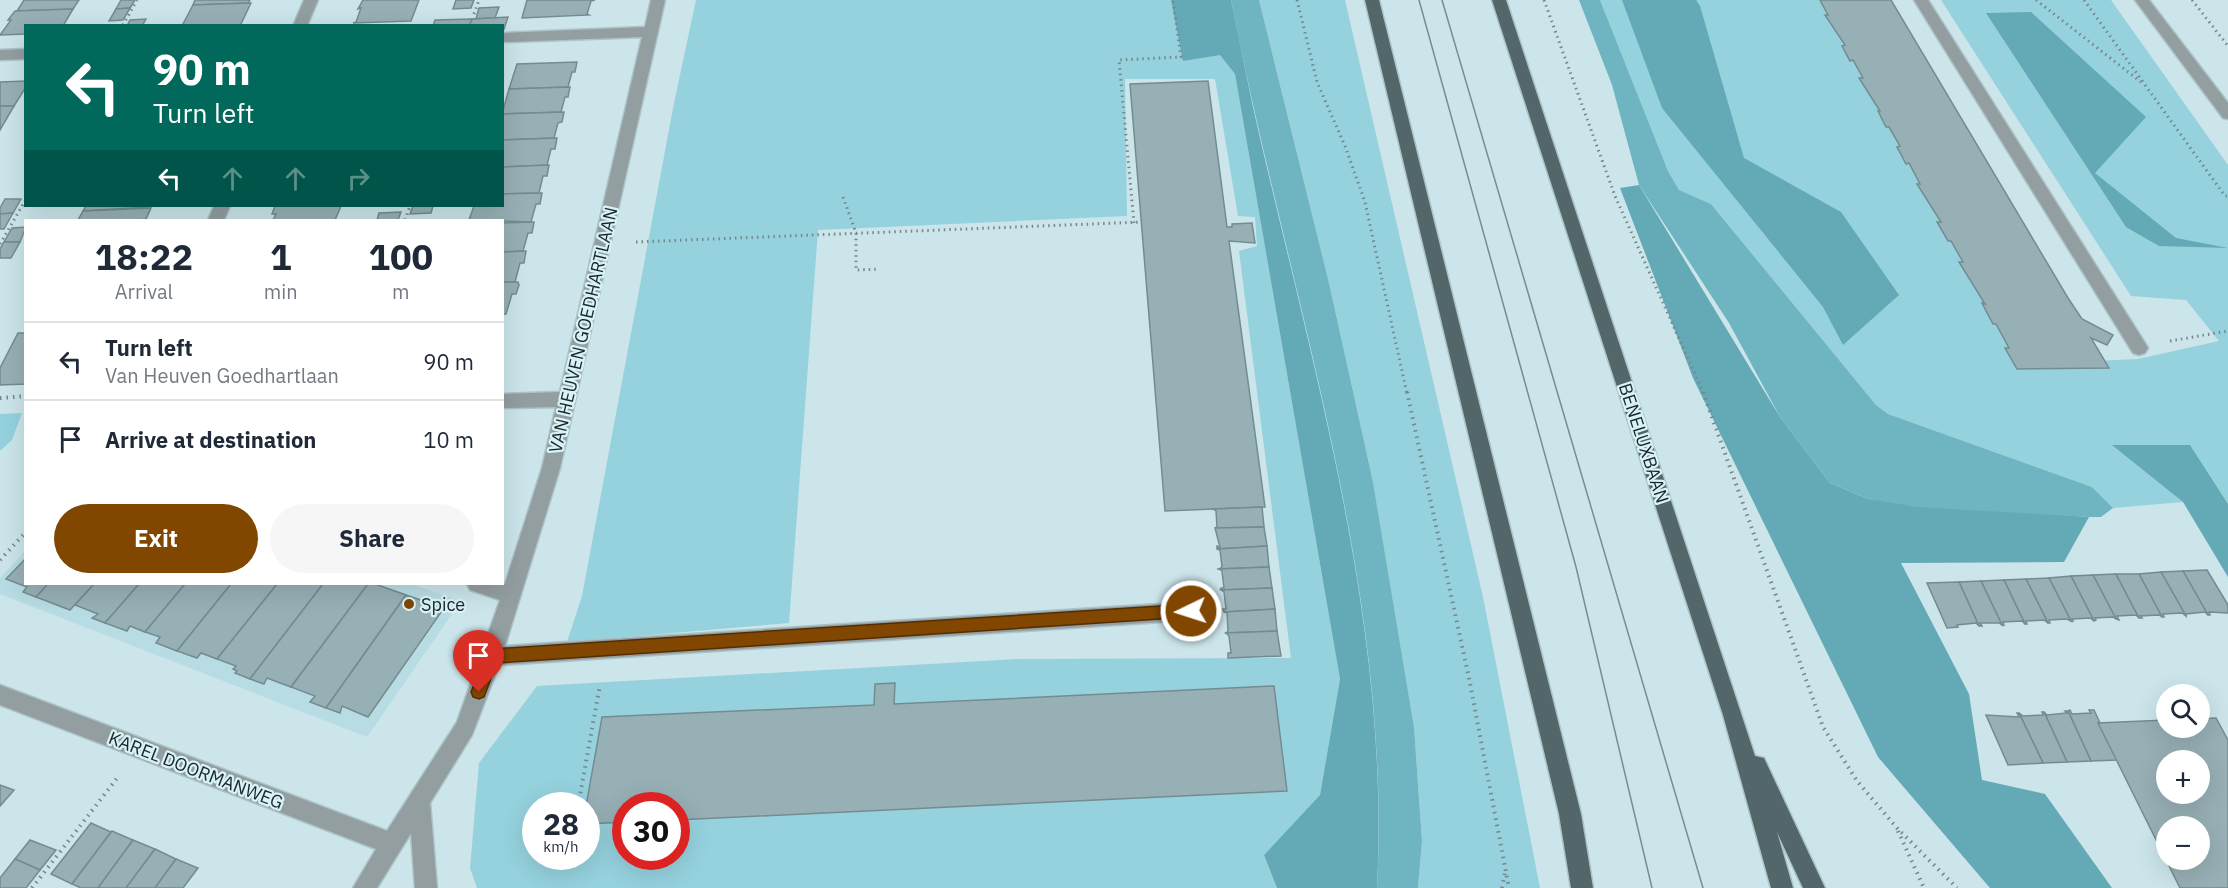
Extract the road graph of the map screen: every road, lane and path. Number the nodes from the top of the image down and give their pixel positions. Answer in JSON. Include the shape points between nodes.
{"nodes":[{"id":1,"x":137,"y":0,"type":"edge"},
{"id":2,"x":311,"y":0,"type":"edge"},
{"id":3,"x":479,"y":0,"type":"edge"},
{"id":4,"x":658,"y":0,"type":"edge"},
{"id":5,"x":1173,"y":0,"type":"edge"},
{"id":6,"x":1297,"y":0,"type":"edge"},
{"id":7,"x":1372,"y":0,"type":"edge"},
{"id":8,"x":1499,"y":0,"type":"edge"},
{"id":9,"x":1544,"y":0,"type":"edge"},
{"id":10,"x":1921,"y":0,"type":"edge"},
{"id":11,"x":2036,"y":0,"type":"edge"},
{"id":12,"x":2084,"y":0,"type":"edge"},
{"id":13,"x":2142,"y":0,"type":"edge"},
{"id":14,"x":2192,"y":0,"type":"edge"},
{"id":15,"x":474,"y":14,"type":"dead end"},
{"id":16,"x":124,"y":24,"type":"edge"},
{"id":17,"x":301,"y":24,"type":"edge"},
{"id":18,"x":651,"y":32,"type":"junction"},
{"id":19,"x":506,"y":37,"type":"dead end"},
{"id":20,"x":2228,"y":46,"type":"edge"},
{"id":21,"x":24,"y":54,"type":"edge"},
{"id":22,"x":0,"y":55,"type":"edge"},
{"id":23,"x":2146,"y":87,"type":"junction"},
{"id":24,"x":2228,"y":114,"type":"edge"},
{"id":25,"x":2228,"y":196,"type":"edge"},
{"id":26,"x":843,"y":197,"type":"dead end"},
{"id":27,"x":24,"y":202,"type":"edge"},
{"id":28,"x":1142,"y":222,"type":"dead end"},
{"id":29,"x":1134,"y":223,"type":"junction"},
{"id":30,"x":856,"y":233,"type":"junction"},
{"id":31,"x":603,"y":243,"type":"junction"},
{"id":32,"x":0,"y":244,"type":"edge"},
{"id":33,"x":879,"y":269,"type":"dead end"},
{"id":34,"x":2228,"y":331,"type":"edge"},
{"id":35,"x":2139,"y":348,"type":"joint"},
{"id":36,"x":24,"y":396,"type":"edge"},
{"id":37,"x":0,"y":398,"type":"edge"},
{"id":38,"x":567,"y":399,"type":"junction"},
{"id":39,"x":504,"y":401,"type":"edge"},
{"id":40,"x":24,"y":534,"type":"edge"},
{"id":41,"x":0,"y":560,"type":"edge"},
{"id":42,"x":480,"y":585,"type":"edge"},
{"id":43,"x":512,"y":595,"type":"junction"},
{"id":44,"x":1191,"y":611,"type":"dead end"},
{"id":45,"x":606,"y":648,"type":"junction"},
{"id":46,"x":492,"y":656,"type":"junction"},
{"id":47,"x":0,"y":695,"type":"edge"},
{"id":48,"x":1733,"y":714,"type":"junction"},
{"id":49,"x":141,"y":749,"type":"junction"},
{"id":50,"x":580,"y":792,"type":"edge"},
{"id":51,"x":419,"y":802,"type":"junction"},
{"id":52,"x":1897,"y":828,"type":"junction"},
{"id":53,"x":392,"y":844,"type":"junction"},
{"id":54,"x":1506,"y":868,"type":"junction"},
{"id":55,"x":32,"y":888,"type":"edge"},
{"id":56,"x":364,"y":888,"type":"edge"},
{"id":57,"x":426,"y":888,"type":"edge"},
{"id":58,"x":1502,"y":888,"type":"edge"},
{"id":59,"x":1509,"y":888,"type":"edge"},
{"id":60,"x":1582,"y":888,"type":"edge"},
{"id":61,"x":1782,"y":888,"type":"edge"},
{"id":62,"x":1814,"y":888,"type":"edge"},
{"id":63,"x":1924,"y":888,"type":"edge"},
{"id":64,"x":1957,"y":888,"type":"edge"}],
"edges":[{"from":1,"to":16,"type":"path"},
{"from":2,"to":17,"type":"street"},
{"from":3,"to":15,"type":"path"},
{"from":4,"to":18,"type":"street","name":"VAN HEUVEN GOEDHARTLAAN"},
{"from":5,"to":29,"type":"path","via":[[1181,57],[1119,60]]},
{"from":6,"to":54,"type":"path","via":[[1317,82],[1365,202],[1469,678]]},
{"from":7,"to":60,"type":"main road","via":[[1570,813]]},
{"from":8,"to":48,"type":"main road","name":"BENELUXBAAN"},
{"from":9,"to":52,"type":"path","via":[[1615,196],[1718,430],[1823,727],[1857,781]]},
{"from":10,"to":35,"type":"street"},
{"from":11,"to":23,"type":"path"},
{"from":12,"to":23,"type":"path"},
{"from":13,"to":24,"type":"street"},
{"from":14,"to":20,"type":"path"},
{"from":18,"to":19,"type":"street"},
{"from":18,"to":31,"type":"street","name":"VAN HEUVEN GOEDHARTLAAN"},
{"from":21,"to":22,"type":"street"},
{"from":23,"to":25,"type":"path"},
{"from":26,"to":30,"type":"path"},
{"from":27,"to":32,"type":"path"},
{"from":28,"to":29,"type":"path"},
{"from":29,"to":30,"type":"path"},
{"from":30,"to":31,"type":"path"},
{"from":30,"to":33,"type":"path","via":[[856,270]]},
{"from":31,"to":38,"type":"street","name":"VAN HEUVEN GOEDHARTLAAN"},
{"from":34,"to":35,"type":"path"},
{"from":36,"to":37,"type":"path"},
{"from":38,"to":39,"type":"street"},
{"from":38,"to":43,"type":"street","name":"VAN HEUVEN GOEDHARTLAAN","via":[[551,468]]},
{"from":40,"to":41,"type":"path"},
{"from":42,"to":43,"type":"street"},
{"from":43,"to":46,"type":"street","name":"VAN HEUVEN GOEDHARTLAAN"},
{"from":44,"to":45,"type":"street"},
{"from":45,"to":46,"type":"street"},
{"from":45,"to":50,"type":"path"},
{"from":46,"to":51,"type":"street","name":"VAN HEUVEN GOEDHARTLAAN","via":[[465,728]]},
{"from":47,"to":49,"type":"street","name":"KAREL DOORMANWEG"},
{"from":48,"to":61,"type":"main road","name":"BENELUXBAAN"},
{"from":48,"to":62,"type":"main road"},
{"from":49,"to":53,"type":"street","name":"KAREL DOORMANWEG"},
{"from":49,"to":55,"type":"path"},
{"from":51,"to":53,"type":"street","name":"VAN HEUVEN GOEDHARTLAAN"},
{"from":51,"to":57,"type":"street"},
{"from":52,"to":63,"type":"path"},
{"from":52,"to":64,"type":"path"},
{"from":53,"to":56,"type":"street","name":"VAN HEUVEN GOEDHARTLAAN"},
{"from":54,"to":58,"type":"path"},
{"from":54,"to":59,"type":"path"}]}
